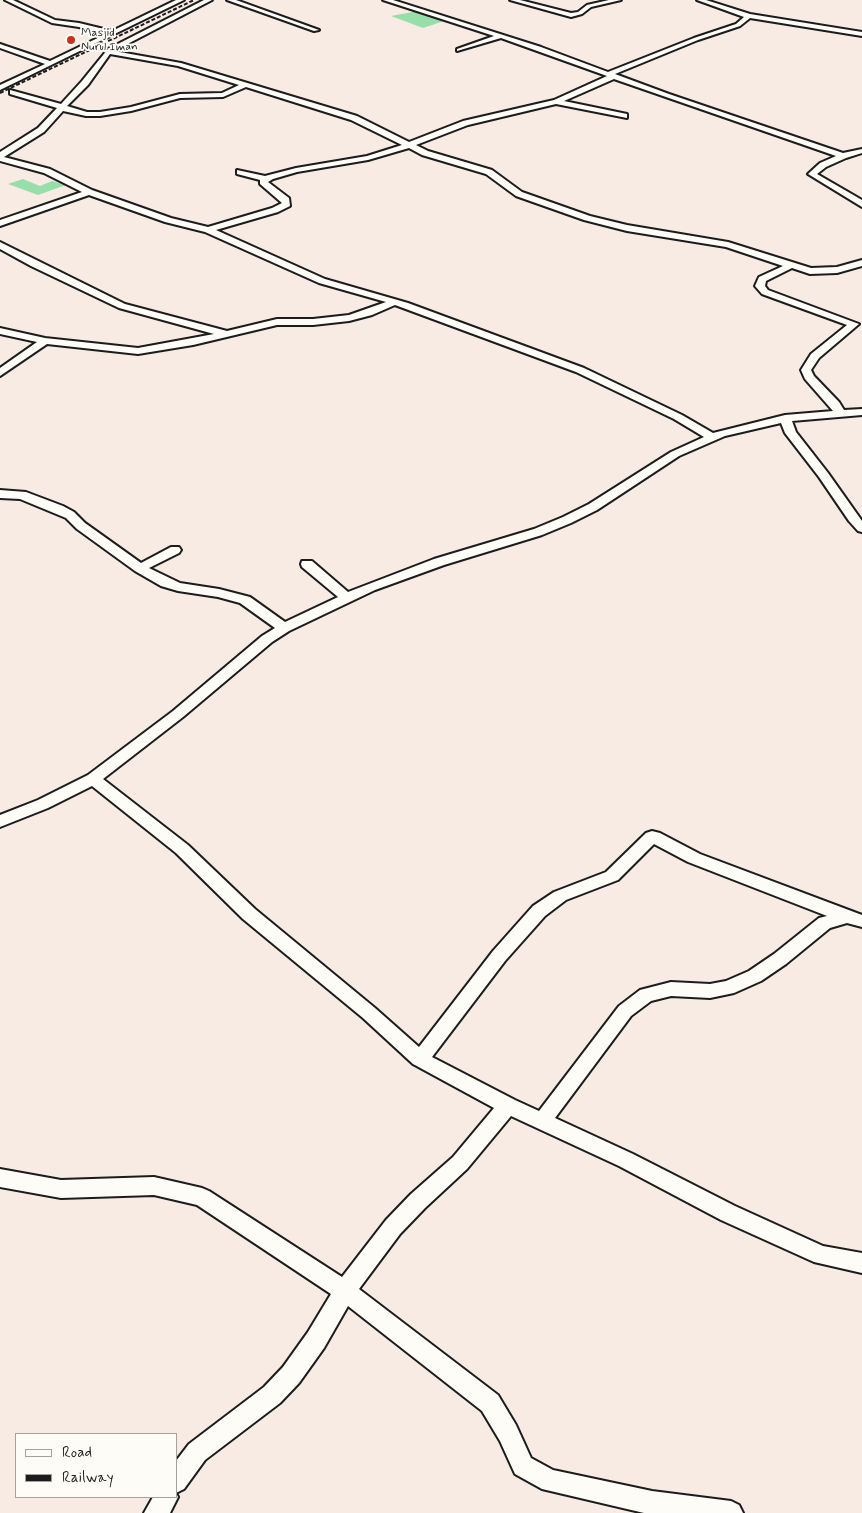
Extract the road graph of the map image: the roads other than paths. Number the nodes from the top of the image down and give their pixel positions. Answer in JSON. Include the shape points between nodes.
{"nodes":[{"id":1,"x":182,"y":0,"type":"edge"},
{"id":2,"x":209,"y":0,"type":"edge"},
{"id":3,"x":230,"y":0,"type":"edge"},
{"id":4,"x":386,"y":0,"type":"edge"},
{"id":5,"x":513,"y":0,"type":"edge"},
{"id":6,"x":618,"y":0,"type":"edge"},
{"id":7,"x":700,"y":0,"type":"edge"},
{"id":8,"x":10,"y":1,"type":"edge"},
{"id":9,"x":0,"y":5,"type":"edge"},
{"id":10,"x":750,"y":16,"type":"junction"},
{"id":11,"x":316,"y":30,"type":"dead end"},
{"id":12,"x":112,"y":32,"type":"junction"},
{"id":13,"x":861,"y":33,"type":"edge"},
{"id":14,"x":501,"y":36,"type":"junction"},
{"id":15,"x":0,"y":46,"type":"edge"},
{"id":16,"x":10,"y":50,"type":"junction"},
{"id":17,"x":459,"y":50,"type":"dead end"},
{"id":18,"x":111,"y":52,"type":"junction"},
{"id":19,"x":0,"y":53,"type":"edge"},
{"id":20,"x":50,"y":63,"type":"junction"},
{"id":21,"x":611,"y":75,"type":"junction"},
{"id":22,"x":244,"y":85,"type":"junction"},
{"id":23,"x":0,"y":88,"type":"edge"},
{"id":24,"x":13,"y":92,"type":"dead end"},
{"id":25,"x":556,"y":102,"type":"junction"},
{"id":26,"x":64,"y":108,"type":"junction"},
{"id":27,"x":624,"y":116,"type":"dead end"},
{"id":28,"x":409,"y":145,"type":"junction"},
{"id":29,"x":862,"y":151,"type":"edge"},
{"id":30,"x":843,"y":156,"type":"junction"},
{"id":31,"x":1,"y":157,"type":"edge"},
{"id":32,"x":240,"y":172,"type":"dead end"},
{"id":33,"x":265,"y":179,"type":"junction"},
{"id":34,"x":89,"y":192,"type":"junction"},
{"id":35,"x":862,"y":204,"type":"edge"},
{"id":36,"x":0,"y":223,"type":"edge"},
{"id":37,"x":208,"y":230,"type":"junction"},
{"id":38,"x":0,"y":246,"type":"edge"},
{"id":39,"x":862,"y":263,"type":"edge"},
{"id":40,"x":790,"y":266,"type":"junction"},
{"id":41,"x":395,"y":302,"type":"junction"},
{"id":42,"x":858,"y":325,"type":"edge"},
{"id":43,"x":0,"y":330,"type":"edge"},
{"id":44,"x":223,"y":334,"type":"junction"},
{"id":45,"x":45,"y":341,"type":"junction"},
{"id":46,"x":0,"y":373,"type":"edge"},
{"id":47,"x":862,"y":412,"type":"edge"},
{"id":48,"x":840,"y":413,"type":"junction"},
{"id":49,"x":785,"y":418,"type":"junction"},
{"id":50,"x":713,"y":438,"type":"junction"},
{"id":51,"x":0,"y":494,"type":"edge"},
{"id":52,"x":862,"y":528,"type":"edge"},
{"id":53,"x":175,"y":550,"type":"dead end"},
{"id":54,"x":307,"y":564,"type":"dead end"},
{"id":55,"x":140,"y":568,"type":"junction"},
{"id":56,"x":347,"y":598,"type":"junction"},
{"id":57,"x":284,"y":628,"type":"junction"},
{"id":58,"x":93,"y":779,"type":"junction"},
{"id":59,"x":0,"y":821,"type":"edge"},
{"id":60,"x":854,"y":919,"type":"edge"},
{"id":61,"x":420,"y":1059,"type":"junction"},
{"id":62,"x":508,"y":1106,"type":"junction"},
{"id":63,"x":542,"y":1122,"type":"junction"},
{"id":64,"x":0,"y":1178,"type":"edge"},
{"id":65,"x":862,"y":1263,"type":"edge"},
{"id":66,"x":345,"y":1291,"type":"junction"},
{"id":67,"x":178,"y":1478,"type":"edge"},
{"id":68,"x":165,"y":1498,"type":"edge"},
{"id":69,"x":156,"y":1513,"type":"edge"},
{"id":70,"x":731,"y":1513,"type":"edge"}],
"edges":[{"from":1,"to":12,"type":"street"},
{"from":2,"to":18,"type":"street"},
{"from":3,"to":11,"type":"street"},
{"from":4,"to":14,"type":"street"},
{"from":5,"to":6,"type":"street","via":[[571,16],[589,6]]},
{"from":7,"to":10,"type":"street"},
{"from":8,"to":9,"type":"street"},
{"from":8,"to":12,"type":"street","via":[[54,22]]},
{"from":10,"to":13,"type":"street"},
{"from":10,"to":21,"type":"street","via":[[738,25]]},
{"from":12,"to":20,"type":"street"},
{"from":14,"to":17,"type":"street"},
{"from":14,"to":21,"type":"street"},
{"from":15,"to":16,"type":"street"},
{"from":16,"to":19,"type":"street"},
{"from":16,"to":20,"type":"street"},
{"from":18,"to":22,"type":"street","via":[[179,64]]},
{"from":18,"to":26,"type":"street"},
{"from":20,"to":23,"type":"street"},
{"from":21,"to":25,"type":"street"},
{"from":21,"to":30,"type":"street"},
{"from":22,"to":26,"type":"street","via":[[223,95],[180,96],[100,114]]},
{"from":22,"to":28,"type":"street","via":[[354,118]]},
{"from":24,"to":26,"type":"street"},
{"from":25,"to":27,"type":"street"},
{"from":25,"to":28,"type":"street","via":[[471,122]]},
{"from":26,"to":31,"type":"street","via":[[41,130]]},
{"from":28,"to":33,"type":"street","via":[[368,158],[296,170]]},
{"from":28,"to":40,"type":"street","via":[[441,159],[489,172],[519,194],[564,211],[627,228],[728,245]]},
{"from":29,"to":30,"type":"street"},
{"from":30,"to":35,"type":"street","via":[[822,165],[812,174]]},
{"from":31,"to":34,"type":"street","via":[[47,171]]},
{"from":32,"to":33,"type":"street"},
{"from":33,"to":37,"type":"street","via":[[263,182],[287,204]]},
{"from":34,"to":36,"type":"street"},
{"from":34,"to":37,"type":"street","via":[[168,220]]},
{"from":37,"to":41,"type":"street","via":[[322,281]]},
{"from":38,"to":44,"type":"street","via":[[122,306]]},
{"from":39,"to":40,"type":"street","via":[[837,270]]},
{"from":40,"to":42,"type":"street","via":[[762,279],[760,286],[764,292]]},
{"from":41,"to":44,"type":"street","via":[[349,318],[277,322]]},
{"from":41,"to":50,"type":"street","via":[[580,370],[661,408]]},
{"from":42,"to":48,"type":"street","via":[[814,356],[806,370]]},
{"from":43,"to":45,"type":"street"},
{"from":44,"to":45,"type":"street","via":[[138,351]]},
{"from":45,"to":46,"type":"street"},
{"from":47,"to":48,"type":"street"},
{"from":48,"to":49,"type":"street"},
{"from":49,"to":50,"type":"street"},
{"from":49,"to":52,"type":"street","via":[[791,433]]},
{"from":50,"to":56,"type":"street","via":[[675,454],[593,508],[568,520],[439,562]]},
{"from":51,"to":55,"type":"street","via":[[22,495],[70,515]]},
{"from":53,"to":55,"type":"street"},
{"from":54,"to":56,"type":"street"},
{"from":55,"to":57,"type":"street","via":[[166,583],[188,590],[219,592],[245,600]]},
{"from":56,"to":57,"type":"street"},
{"from":57,"to":58,"type":"street","via":[[267,638],[178,714]]},
{"from":58,"to":59,"type":"street"},
{"from":58,"to":61,"type":"street","via":[[182,849],[249,914]]},
{"from":60,"to":61,"type":"street","via":[[694,858],[654,836],[612,876],[560,896],[539,911],[499,956]]},
{"from":60,"to":63,"type":"street","via":[[825,923],[755,976],[728,988],[710,991],[671,989],[646,995],[625,1011]]},
{"from":61,"to":62,"type":"street"},
{"from":62,"to":63,"type":"street"},
{"from":62,"to":66,"type":"street","via":[[460,1163],[393,1227]]},
{"from":63,"to":65,"type":"street","via":[[820,1255]]},
{"from":64,"to":66,"type":"street","via":[[61,1189],[154,1186],[202,1197]]},
{"from":66,"to":67,"type":"street","via":[[291,1375],[272,1395],[196,1452]]},
{"from":66,"to":70,"type":"street","via":[[490,1403],[523,1466],[550,1481],[652,1503]]},
{"from":68,"to":69,"type":"street"}]}
